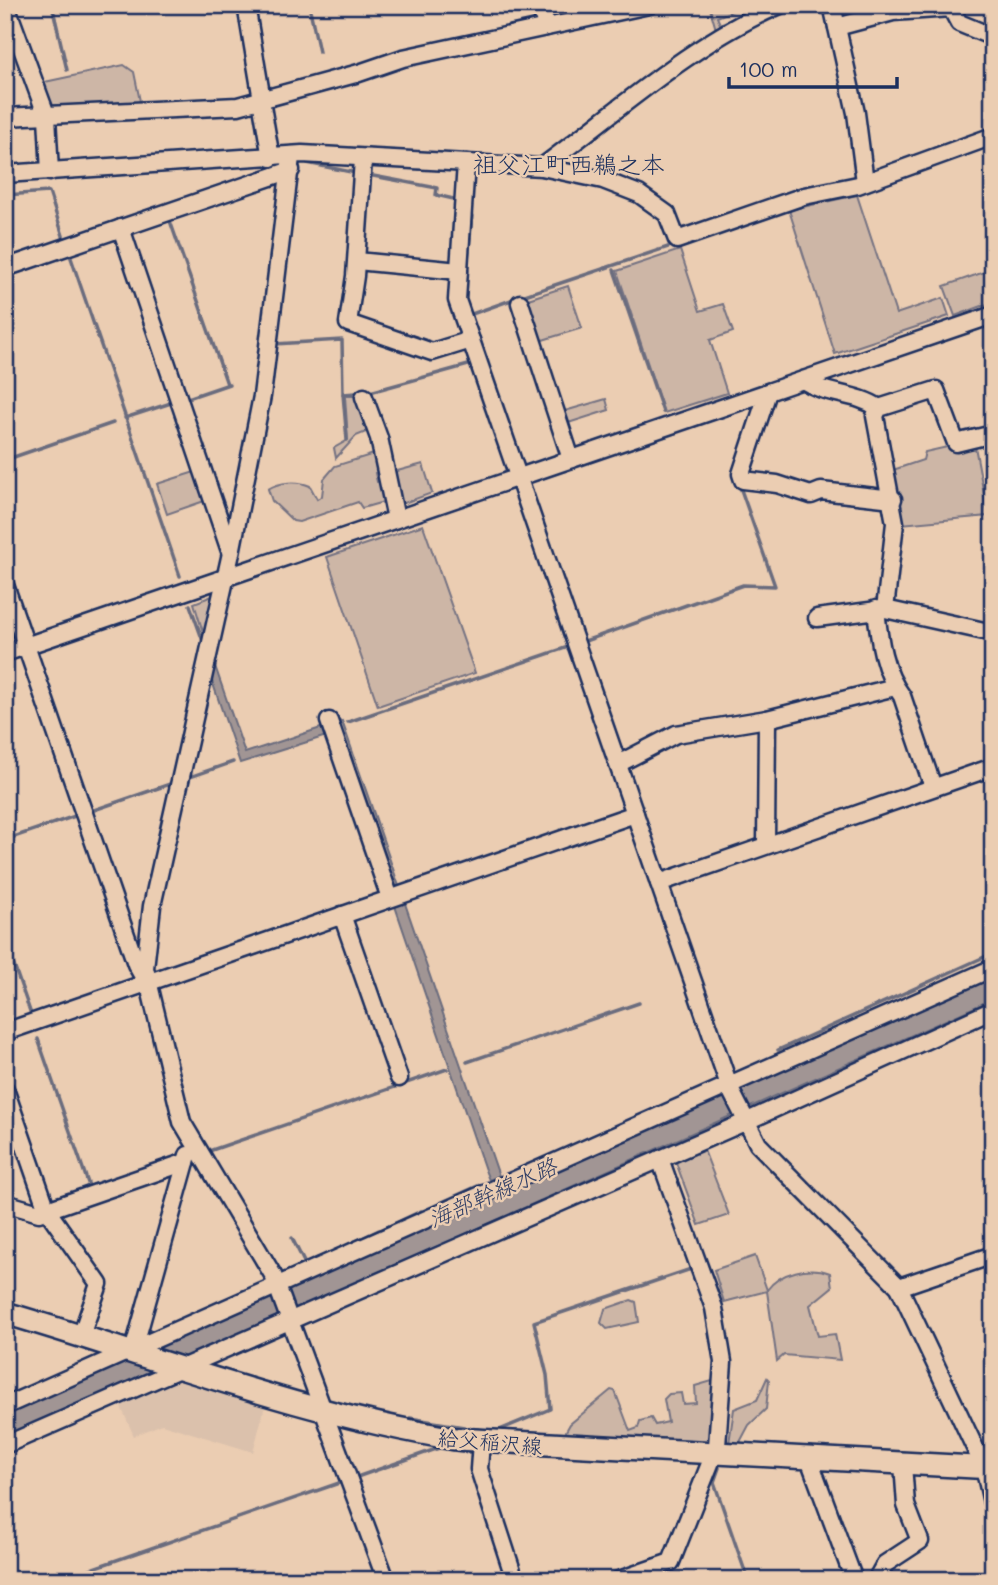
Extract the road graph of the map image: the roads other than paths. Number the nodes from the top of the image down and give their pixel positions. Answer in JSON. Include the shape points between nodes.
{"nodes":[{"id":1,"x":6,"y":5,"type":"edge"},
{"id":2,"x":246,"y":5,"type":"edge"},
{"id":3,"x":539,"y":5,"type":"edge"},
{"id":4,"x":649,"y":5,"type":"edge"},
{"id":5,"x":780,"y":5,"type":"edge"},
{"id":6,"x":832,"y":5,"type":"edge"},
{"id":7,"x":547,"y":27,"type":"junction"},
{"id":8,"x":837,"y":27,"type":"junction"},
{"id":9,"x":993,"y":37,"type":"edge"},
{"id":10,"x":261,"y":100,"type":"junction"},
{"id":11,"x":5,"y":117,"type":"edge"},
{"id":12,"x":47,"y":117,"type":"junction"},
{"id":13,"x":993,"y":136,"type":"edge"},
{"id":14,"x":271,"y":158,"type":"junction"},
{"id":15,"x":363,"y":159,"type":"junction"},
{"id":16,"x":466,"y":163,"type":"junction"},
{"id":17,"x":291,"y":164,"type":"junction"},
{"id":18,"x":542,"y":167,"type":"junction"},
{"id":19,"x":50,"y":172,"type":"junction"},
{"id":20,"x":5,"y":174,"type":"edge"},
{"id":21,"x":865,"y":182,"type":"junction"},
{"id":22,"x":121,"y":228,"type":"junction"},
{"id":23,"x":357,"y":261,"type":"junction"},
{"id":24,"x":5,"y":268,"type":"edge"},
{"id":25,"x":459,"y":271,"type":"junction"},
{"id":26,"x":520,"y":303,"type":"dead end"},
{"id":27,"x":993,"y":314,"type":"edge"},
{"id":28,"x":471,"y":340,"type":"junction"},
{"id":29,"x":803,"y":380,"type":"junction"},
{"id":30,"x":768,"y":392,"type":"junction"},
{"id":31,"x":364,"y":397,"type":"dead end"},
{"id":32,"x":879,"y":408,"type":"junction"},
{"id":33,"x":993,"y":434,"type":"edge"},
{"id":34,"x":571,"y":459,"type":"junction"},
{"id":35,"x":519,"y":477,"type":"junction"},
{"id":36,"x":893,"y":499,"type":"junction"},
{"id":37,"x":396,"y":519,"type":"junction"},
{"id":38,"x":231,"y":553,"type":"junction"},
{"id":39,"x":225,"y":578,"type":"junction"},
{"id":40,"x":5,"y":585,"type":"edge"},
{"id":41,"x":881,"y":609,"type":"junction"},
{"id":42,"x":817,"y":618,"type":"dead end"},
{"id":43,"x":993,"y":633,"type":"edge"},
{"id":44,"x":26,"y":646,"type":"junction"},
{"id":45,"x":5,"y":653,"type":"edge"},
{"id":46,"x":895,"y":687,"type":"junction"},
{"id":47,"x":767,"y":719,"type":"junction"},
{"id":48,"x":331,"y":726,"type":"dead end"},
{"id":49,"x":618,"y":764,"type":"junction"},
{"id":50,"x":993,"y":767,"type":"edge"},
{"id":51,"x":933,"y":787,"type":"junction"},
{"id":52,"x":635,"y":814,"type":"junction"},
{"id":53,"x":766,"y":845,"type":"junction"},
{"id":54,"x":659,"y":883,"type":"junction"},
{"id":55,"x":395,"y":897,"type":"junction"},
{"id":56,"x":342,"y":915,"type":"junction"},
{"id":57,"x":993,"y":968,"type":"edge"},
{"id":58,"x":147,"y":982,"type":"junction"},
{"id":59,"x":993,"y":1010,"type":"edge"},
{"id":60,"x":5,"y":1032,"type":"edge"},
{"id":61,"x":399,"y":1078,"type":"dead end"},
{"id":62,"x":730,"y":1088,"type":"junction"},
{"id":63,"x":5,"y":1089,"type":"edge"},
{"id":64,"x":744,"y":1120,"type":"junction"},
{"id":65,"x":191,"y":1140,"type":"junction"},
{"id":66,"x":660,"y":1159,"type":"junction"},
{"id":67,"x":187,"y":1162,"type":"junction"},
{"id":68,"x":5,"y":1203,"type":"edge"},
{"id":69,"x":47,"y":1210,"type":"junction"},
{"id":70,"x":993,"y":1255,"type":"edge"},
{"id":71,"x":279,"y":1287,"type":"junction"},
{"id":72,"x":899,"y":1287,"type":"junction"},
{"id":73,"x":5,"y":1312,"type":"edge"},
{"id":74,"x":291,"y":1317,"type":"junction"},
{"id":75,"x":81,"y":1336,"type":"junction"},
{"id":76,"x":133,"y":1351,"type":"junction"},
{"id":77,"x":176,"y":1367,"type":"junction"},
{"id":78,"x":5,"y":1406,"type":"edge"},
{"id":79,"x":326,"y":1412,"type":"junction"},
{"id":80,"x":481,"y":1442,"type":"junction"},
{"id":81,"x":5,"y":1445,"type":"edge"},
{"id":82,"x":714,"y":1455,"type":"junction"},
{"id":83,"x":809,"y":1459,"type":"junction"},
{"id":84,"x":903,"y":1464,"type":"junction"},
{"id":85,"x":989,"y":1468,"type":"edge"},
{"id":86,"x":993,"y":1507,"type":"edge"},
{"id":87,"x":386,"y":1580,"type":"edge"},
{"id":88,"x":515,"y":1580,"type":"edge"},
{"id":89,"x":619,"y":1580,"type":"edge"},
{"id":90,"x":854,"y":1580,"type":"edge"},
{"id":91,"x":876,"y":1580,"type":"edge"}],
"edges":[{"from":1,"to":12,"type":"street"},
{"from":2,"to":10,"type":"street"},
{"from":3,"to":7,"type":"street"},
{"from":4,"to":7,"type":"street"},
{"from":5,"to":18,"type":"street","via":[[695,53]]},
{"from":6,"to":8,"type":"street"},
{"from":7,"to":10,"type":"street","via":[[403,58]]},
{"from":8,"to":9,"type":"street","via":[[892,12],[951,8],[959,23]]},
{"from":8,"to":21,"type":"street","via":[[860,130]]},
{"from":10,"to":12,"type":"street","via":[[238,106]]},
{"from":10,"to":14,"type":"street"},
{"from":11,"to":12,"type":"street"},
{"from":12,"to":19,"type":"street"},
{"from":13,"to":21,"type":"street"},
{"from":14,"to":17,"type":"street"},
{"from":14,"to":19,"type":"street"},
{"from":15,"to":16,"type":"street"},
{"from":15,"to":17,"type":"street","via":[[302,154]]},
{"from":15,"to":23,"type":"street"},
{"from":16,"to":18,"type":"street"},
{"from":16,"to":25,"type":"street"},
{"from":17,"to":22,"type":"street"},
{"from":17,"to":38,"type":"street","via":[[262,396]]},
{"from":18,"to":21,"type":"street","via":[[603,180],[639,194],[667,214],[677,240],[804,196]]},
{"from":19,"to":20,"type":"street"},
{"from":22,"to":24,"type":"street"},
{"from":22,"to":38,"type":"street"},
{"from":23,"to":25,"type":"street"},
{"from":23,"to":28,"type":"street","via":[[348,323],[432,352]]},
{"from":25,"to":28,"type":"street","via":[[457,300]]},
{"from":26,"to":34,"type":"street"},
{"from":27,"to":29,"type":"street"},
{"from":28,"to":35,"type":"street"},
{"from":29,"to":30,"type":"street"},
{"from":29,"to":32,"type":"street","via":[[815,388],[864,397]]},
{"from":30,"to":34,"type":"street"},
{"from":30,"to":36,"type":"street","via":[[741,474],[743,480],[778,484],[811,495],[821,491]]},
{"from":31,"to":37,"type":"street","via":[[379,438]]},
{"from":32,"to":33,"type":"street","via":[[936,390],[957,443]]},
{"from":32,"to":36,"type":"street","via":[[874,416]]},
{"from":34,"to":35,"type":"street"},
{"from":35,"to":37,"type":"street"},
{"from":35,"to":49,"type":"street"},
{"from":36,"to":41,"type":"street","via":[[895,523]]},
{"from":37,"to":39,"type":"street"},
{"from":38,"to":39,"type":"street"},
{"from":39,"to":44,"type":"street"},
{"from":39,"to":58,"type":"street","via":[[152,905]]},
{"from":40,"to":44,"type":"street"},
{"from":41,"to":42,"type":"street"},
{"from":41,"to":43,"type":"street"},
{"from":41,"to":46,"type":"street","via":[[879,645]]},
{"from":44,"to":45,"type":"street"},
{"from":44,"to":58,"type":"street","via":[[136,964]]},
{"from":46,"to":47,"type":"street"},
{"from":46,"to":51,"type":"street"},
{"from":47,"to":49,"type":"street","via":[[676,734]]},
{"from":47,"to":53,"type":"street"},
{"from":48,"to":55,"type":"street"},
{"from":49,"to":52,"type":"street"},
{"from":50,"to":51,"type":"street"},
{"from":51,"to":53,"type":"street"},
{"from":52,"to":54,"type":"street"},
{"from":52,"to":55,"type":"street"},
{"from":53,"to":54,"type":"street"},
{"from":54,"to":62,"type":"street"},
{"from":55,"to":56,"type":"street"},
{"from":56,"to":58,"type":"street"},
{"from":56,"to":61,"type":"street"},
{"from":57,"to":62,"type":"street"},
{"from":58,"to":60,"type":"street"},
{"from":58,"to":65,"type":"street","via":[[182,1122]]},
{"from":59,"to":64,"type":"street"},
{"from":62,"to":64,"type":"street"},
{"from":62,"to":71,"type":"street"},
{"from":63,"to":69,"type":"street"},
{"from":64,"to":66,"type":"street"},
{"from":64,"to":72,"type":"street","via":[[758,1144]]},
{"from":65,"to":67,"type":"street"},
{"from":65,"to":71,"type":"street"},
{"from":66,"to":74,"type":"street"},
{"from":66,"to":82,"type":"street","via":[[714,1308],[723,1362]]},
{"from":67,"to":69,"type":"street"},
{"from":67,"to":76,"type":"street"},
{"from":68,"to":69,"type":"street","via":[[39,1213]]},
{"from":69,"to":75,"type":"street","via":[[99,1284]]},
{"from":70,"to":72,"type":"street"},
{"from":71,"to":74,"type":"street"},
{"from":71,"to":76,"type":"street"},
{"from":72,"to":85,"type":"street"},
{"from":73,"to":75,"type":"main road","name":"給父稲沢線"},
{"from":74,"to":77,"type":"street"},
{"from":74,"to":79,"type":"street"},
{"from":75,"to":76,"type":"main road","name":"給父稲沢線"},
{"from":76,"to":77,"type":"main road","name":"給父稲沢線"},
{"from":76,"to":78,"type":"street"},
{"from":77,"to":79,"type":"main road","name":"給父稲沢線"},
{"from":77,"to":81,"type":"street"},
{"from":79,"to":80,"type":"main road","name":"給父稲沢線","via":[[400,1430]]},
{"from":79,"to":87,"type":"street"},
{"from":80,"to":82,"type":"main road","name":"給父稲沢線"},
{"from":80,"to":88,"type":"street","via":[[479,1469]]},
{"from":82,"to":83,"type":"main road","name":"給父稲沢線"},
{"from":82,"to":89,"type":"street","via":[[671,1562]]},
{"from":83,"to":84,"type":"main road","name":"給父稲沢線"},
{"from":83,"to":90,"type":"street"},
{"from":84,"to":85,"type":"main road","name":"給父稲沢線"},
{"from":84,"to":91,"type":"street","via":[[906,1504],[920,1541],[885,1564]]},
{"from":85,"to":86,"type":"street"}]}
